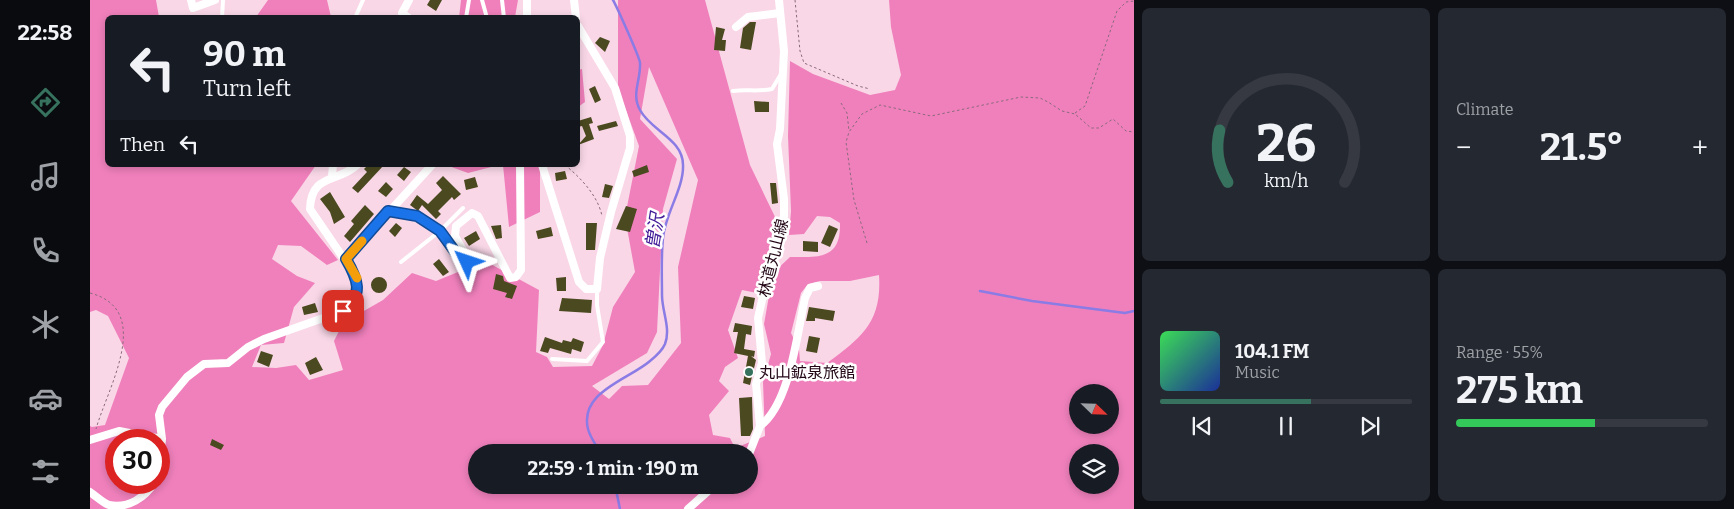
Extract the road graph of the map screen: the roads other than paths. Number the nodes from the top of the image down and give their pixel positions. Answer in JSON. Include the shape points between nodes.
{"nodes":[{"id":1,"x":191,"y":0,"type":"edge"},
{"id":2,"x":215,"y":0,"type":"edge"},
{"id":3,"x":223,"y":0,"type":"edge"},
{"id":4,"x":363,"y":0,"type":"edge"},
{"id":5,"x":409,"y":0,"type":"edge"},
{"id":6,"x":469,"y":0,"type":"edge"},
{"id":7,"x":482,"y":0,"type":"edge"},
{"id":8,"x":502,"y":0,"type":"edge"},
{"id":9,"x":527,"y":0,"type":"edge"},
{"id":10,"x":574,"y":0,"type":"edge"},
{"id":11,"x":779,"y":0,"type":"edge"},
{"id":12,"x":780,"y":13,"type":"junction"},
{"id":13,"x":222,"y":15,"type":"edge"},
{"id":14,"x":356,"y":15,"type":"edge"},
{"id":15,"x":405,"y":15,"type":"edge"},
{"id":16,"x":466,"y":15,"type":"edge"},
{"id":17,"x":486,"y":15,"type":"edge"},
{"id":18,"x":504,"y":15,"type":"edge"},
{"id":19,"x":527,"y":15,"type":"edge"},
{"id":20,"x":576,"y":15,"type":"edge"},
{"id":21,"x":736,"y":27,"type":"dead end"},
{"id":22,"x":580,"y":29,"type":"edge"},
{"id":23,"x":783,"y":72,"type":"junction"},
{"id":24,"x":733,"y":91,"type":"dead end"},
{"id":25,"x":333,"y":167,"type":"edge"},
{"id":26,"x":355,"y":167,"type":"edge"},
{"id":27,"x":430,"y":167,"type":"edge"},
{"id":28,"x":520,"y":167,"type":"edge"},
{"id":29,"x":543,"y":167,"type":"edge"},
{"id":30,"x":332,"y":176,"type":"junction"},
{"id":31,"x":463,"y":208,"type":"dead end"},
{"id":32,"x":388,"y":211,"type":"junction"},
{"id":33,"x":440,"y":231,"type":"junction"},
{"id":34,"x":346,"y":259,"type":"junction"},
{"id":35,"x":401,"y":262,"type":"dead end"},
{"id":36,"x":818,"y":286,"type":"dead end"},
{"id":37,"x":597,"y":289,"type":"junction"},
{"id":38,"x":552,"y":359,"type":"dead end"},
{"id":39,"x":760,"y":426,"type":"junction"},
{"id":40,"x":161,"y":429,"type":"edge"},
{"id":41,"x":105,"y":435,"type":"edge"},
{"id":42,"x":92,"y":439,"type":"edge"},
{"id":43,"x":753,"y":444,"type":"edge"},
{"id":44,"x":90,"y":492,"type":"edge"},
{"id":45,"x":147,"y":494,"type":"edge"},
{"id":46,"x":705,"y":494,"type":"edge"},
{"id":47,"x":688,"y":509,"type":"edge"}],
"edges":[{"from":1,"to":2,"type":"street","via":[[193,8]]},
{"from":3,"to":13,"type":"lane"},
{"from":4,"to":14,"type":"lane"},
{"from":5,"to":15,"type":"street","via":[[402,13]]},
{"from":6,"to":16,"type":"lane"},
{"from":7,"to":17,"type":"lane"},
{"from":8,"to":18,"type":"lane"},
{"from":9,"to":19,"type":"street"},
{"from":10,"to":20,"type":"street"},
{"from":11,"to":12,"type":"street","name":"林道丸山線"},
{"from":12,"to":21,"type":"street","via":[[748,17]]},
{"from":12,"to":23,"type":"street","name":"林道丸山線"},
{"from":22,"to":37,"type":"street","via":[[615,88],[630,136],[630,148],[600,258]]},
{"from":23,"to":24,"type":"lane","via":[[772,88],[756,92]]},
{"from":23,"to":39,"type":"street","name":"林道丸山線","via":[[777,144],[784,216],[758,318],[762,363],[756,384]]},
{"from":25,"to":30,"type":"street"},
{"from":26,"to":30,"type":"street","via":[[350,172]]},
{"from":27,"to":32,"type":"street"},
{"from":28,"to":33,"type":"street","via":[[521,270],[516,277],[510,278],[478,216],[472,213],[456,226],[455,236],[468,259],[464,264]]},
{"from":29,"to":37,"type":"street","via":[[578,282],[586,289]]},
{"from":30,"to":34,"type":"street","via":[[318,185],[310,196],[310,209]]},
{"from":31,"to":33,"type":"lane"},
{"from":32,"to":33,"type":"street","via":[[417,216]]},
{"from":32,"to":34,"type":"street"},
{"from":33,"to":35,"type":"lane"},
{"from":34,"to":40,"type":"street","via":[[357,278],[357,291],[348,308],[248,346],[228,363],[204,364],[162,407],[159,415]]},
{"from":36,"to":39,"type":"street","via":[[810,288],[805,298],[788,379],[770,418]]},
{"from":37,"to":38,"type":"lane","via":[[603,342],[587,361]]},
{"from":39,"to":43,"type":"street","name":"林道丸山線"},
{"from":41,"to":42,"type":"street"},
{"from":44,"to":45,"type":"street","via":[[109,505],[122,507],[136,503]]},
{"from":46,"to":47,"type":"street"}]}
